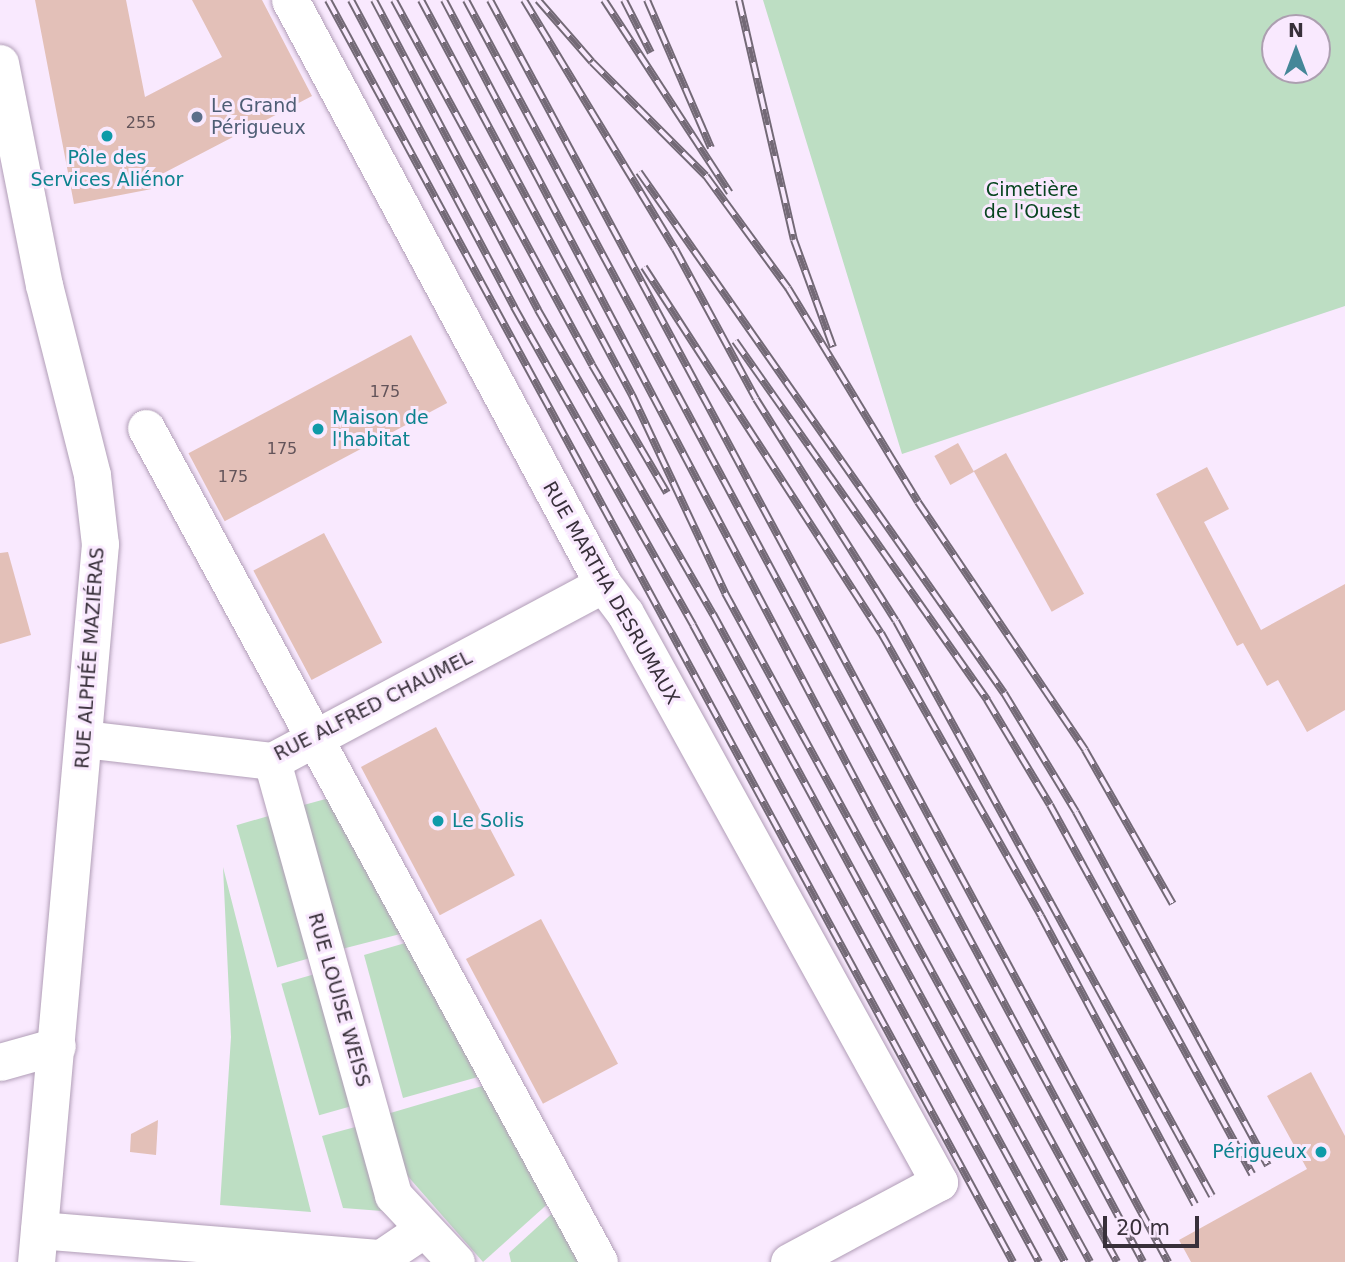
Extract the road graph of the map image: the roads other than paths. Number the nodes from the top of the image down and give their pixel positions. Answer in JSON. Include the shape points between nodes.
{"nodes":[{"id":1,"x":290,"y":0,"type":"edge"},
{"id":2,"x":0,"y":63,"type":"edge"},
{"id":3,"x":146,"y":428,"type":"dead end"},
{"id":4,"x":603,"y":584,"type":"junction"},
{"id":5,"x":84,"y":739,"type":"junction"},
{"id":6,"x":317,"y":740,"type":"junction"},
{"id":7,"x":272,"y":761,"type":"junction"},
{"id":8,"x":57,"y":1046,"type":"junction"},
{"id":9,"x":0,"y":1062,"type":"edge"},
{"id":10,"x":424,"y":1229,"type":"junction"},
{"id":11,"x":38,"y":1246,"type":"edge"},
{"id":12,"x":456,"y":1262,"type":"edge"},
{"id":13,"x":599,"y":1262,"type":"edge"},
{"id":14,"x":789,"y":1262,"type":"edge"}],
"edges":[{"from":1,"to":4,"type":"street","name":"RUE MARTHA DESRUMAUX"},
{"from":2,"to":5,"type":"street","name":"RUE ALPHÉE MAZIÉRAS","via":[[44,285],[92,475],[100,544]]},
{"from":3,"to":6,"type":"street"},
{"from":4,"to":6,"type":"street","name":"RUE ALFRED CHAUMEL"},
{"from":4,"to":14,"type":"street","name":"RUE MARTHA DESRUMAUX","via":[[625,612],[939,1182]]},
{"from":5,"to":7,"type":"street","name":"RUE ALFRED CHAUMEL"},
{"from":5,"to":8,"type":"street","name":"RUE ALPHÉE MAZIÉRAS"},
{"from":6,"to":7,"type":"street","name":"RUE ALFRED CHAUMEL"},
{"from":6,"to":13,"type":"street"},
{"from":7,"to":10,"type":"street","name":"RUE LOUISE WEISS","via":[[393,1195]]},
{"from":8,"to":9,"type":"street"},
{"from":8,"to":11,"type":"street","name":"RUE ALPHÉE MAZIÉRAS"},
{"from":10,"to":11,"type":"street","via":[[381,1258]]},
{"from":10,"to":12,"type":"street","name":"RUE LOUISE WEISS"}]}
